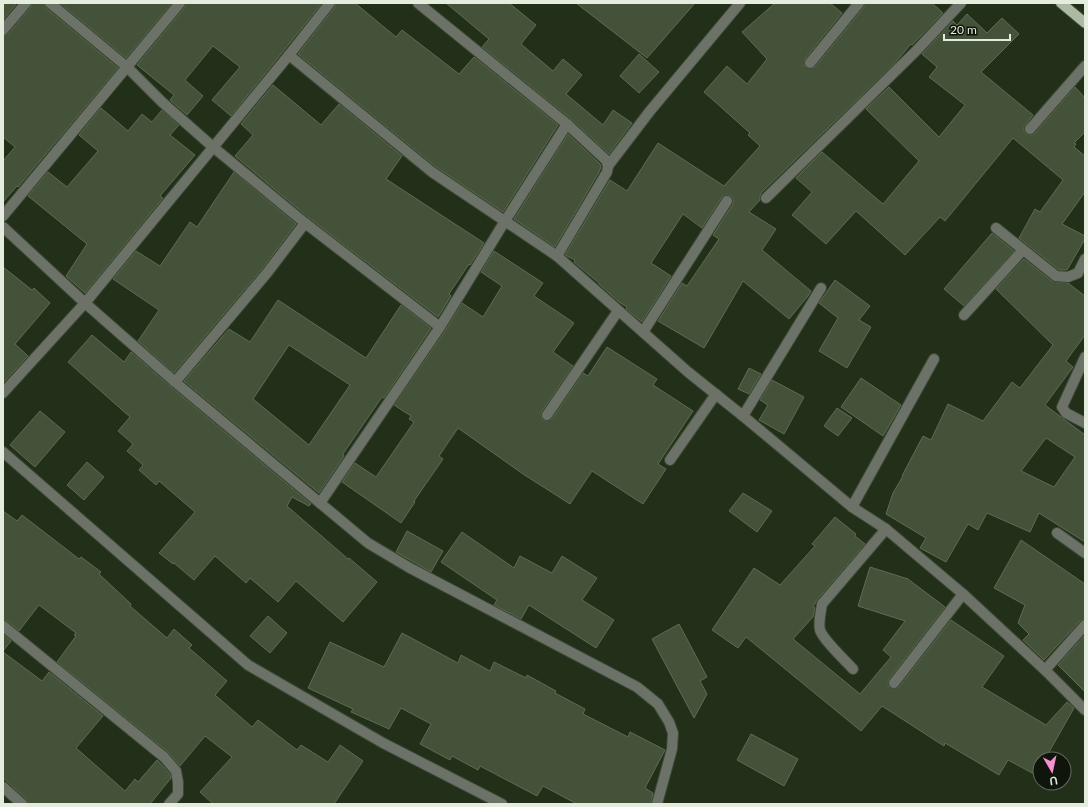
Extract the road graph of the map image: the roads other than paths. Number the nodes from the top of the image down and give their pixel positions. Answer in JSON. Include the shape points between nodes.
{"nodes":[{"id":1,"x":26,"y":3,"type":"edge"},
{"id":2,"x":50,"y":3,"type":"edge"},
{"id":3,"x":180,"y":3,"type":"edge"},
{"id":4,"x":330,"y":3,"type":"edge"},
{"id":5,"x":418,"y":3,"type":"edge"},
{"id":6,"x":740,"y":3,"type":"edge"},
{"id":7,"x":859,"y":3,"type":"edge"},
{"id":8,"x":961,"y":3,"type":"edge"},
{"id":9,"x":1061,"y":3,"type":"edge"},
{"id":10,"x":1085,"y":23,"type":"edge"},
{"id":11,"x":3,"y":30,"type":"edge"},
{"id":12,"x":289,"y":55,"type":"junction"},
{"id":13,"x":810,"y":63,"type":"dead end"},
{"id":14,"x":1085,"y":66,"type":"edge"},
{"id":15,"x":127,"y":67,"type":"junction"},
{"id":16,"x":567,"y":124,"type":"junction"},
{"id":17,"x":1030,"y":129,"type":"dead end"},
{"id":18,"x":213,"y":147,"type":"junction"},
{"id":19,"x":608,"y":166,"type":"junction"},
{"id":20,"x":766,"y":198,"type":"dead end"},
{"id":21,"x":727,"y":201,"type":"dead end"},
{"id":22,"x":3,"y":216,"type":"edge"},
{"id":23,"x":505,"y":221,"type":"junction"},
{"id":24,"x":305,"y":222,"type":"junction"},
{"id":25,"x":3,"y":227,"type":"edge"},
{"id":26,"x":996,"y":228,"type":"dead end"},
{"id":27,"x":1023,"y":250,"type":"junction"},
{"id":28,"x":558,"y":256,"type":"junction"},
{"id":29,"x":1085,"y":259,"type":"edge"},
{"id":30,"x":821,"y":288,"type":"dead end"},
{"id":31,"x":85,"y":303,"type":"junction"},
{"id":32,"x":618,"y":311,"type":"junction"},
{"id":33,"x":964,"y":315,"type":"dead end"},
{"id":34,"x":440,"y":327,"type":"junction"},
{"id":35,"x":643,"y":332,"type":"junction"},
{"id":36,"x":1085,"y":357,"type":"edge"},
{"id":37,"x":934,"y":359,"type":"dead end"},
{"id":38,"x":175,"y":382,"type":"junction"},
{"id":39,"x":3,"y":393,"type":"edge"},
{"id":40,"x":716,"y":394,"type":"junction"},
{"id":41,"x":547,"y":415,"type":"dead end"},
{"id":42,"x":743,"y":416,"type":"junction"},
{"id":43,"x":1085,"y":423,"type":"edge"},
{"id":44,"x":3,"y":452,"type":"edge"},
{"id":45,"x":670,"y":460,"type":"dead end"},
{"id":46,"x":320,"y":503,"type":"junction"},
{"id":47,"x":852,"y":507,"type":"junction"},
{"id":48,"x":886,"y":529,"type":"junction"},
{"id":49,"x":1057,"y":533,"type":"dead end"},
{"id":50,"x":1085,"y":553,"type":"edge"},
{"id":51,"x":963,"y":594,"type":"junction"},
{"id":52,"x":1085,"y":625,"type":"edge"},
{"id":53,"x":3,"y":626,"type":"edge"},
{"id":54,"x":853,"y":669,"type":"dead end"},
{"id":55,"x":1045,"y":670,"type":"junction"},
{"id":56,"x":894,"y":683,"type":"dead end"},
{"id":57,"x":1085,"y":710,"type":"edge"},
{"id":58,"x":3,"y":787,"type":"edge"},
{"id":59,"x":18,"y":803,"type":"edge"},
{"id":60,"x":169,"y":804,"type":"edge"},
{"id":61,"x":502,"y":804,"type":"edge"},
{"id":62,"x":657,"y":804,"type":"edge"}],
"edges":[{"from":1,"to":11,"type":"street"},
{"from":2,"to":15,"type":"street"},
{"from":3,"to":15,"type":"street"},
{"from":4,"to":12,"type":"street"},
{"from":5,"to":16,"type":"street"},
{"from":6,"to":19,"type":"street"},
{"from":7,"to":13,"type":"street"},
{"from":8,"to":20,"type":"street","via":[[917,50]]},
{"from":9,"to":10,"type":"main road"},
{"from":12,"to":18,"type":"street"},
{"from":12,"to":23,"type":"street","via":[[432,172]]},
{"from":14,"to":17,"type":"street"},
{"from":15,"to":18,"type":"street"},
{"from":15,"to":22,"type":"street"},
{"from":16,"to":19,"type":"street","via":[[602,155]]},
{"from":16,"to":23,"type":"street"},
{"from":18,"to":24,"type":"street"},
{"from":18,"to":31,"type":"street"},
{"from":19,"to":28,"type":"street","via":[[607,172]]},
{"from":21,"to":35,"type":"street"},
{"from":23,"to":28,"type":"street"},
{"from":23,"to":34,"type":"street"},
{"from":24,"to":34,"type":"street"},
{"from":24,"to":38,"type":"street","via":[[267,273]]},
{"from":25,"to":31,"type":"street"},
{"from":26,"to":27,"type":"street"},
{"from":27,"to":29,"type":"street","via":[[1056,276],[1068,277],[1078,273]]},
{"from":27,"to":33,"type":"street"},
{"from":28,"to":32,"type":"street"},
{"from":30,"to":42,"type":"street"},
{"from":31,"to":38,"type":"street"},
{"from":31,"to":39,"type":"street"},
{"from":32,"to":35,"type":"street"},
{"from":32,"to":41,"type":"street"},
{"from":34,"to":46,"type":"street"},
{"from":35,"to":40,"type":"street"},
{"from":36,"to":43,"type":"street","via":[[1062,407],[1066,413]]},
{"from":37,"to":47,"type":"street"},
{"from":38,"to":46,"type":"street"},
{"from":40,"to":42,"type":"street"},
{"from":40,"to":45,"type":"street"},
{"from":42,"to":47,"type":"street"},
{"from":44,"to":61,"type":"street","via":[[248,664],[383,743]]},
{"from":46,"to":62,"type":"street","via":[[368,543],[637,687],[658,704],[673,733],[672,749]]},
{"from":47,"to":48,"type":"street"},
{"from":48,"to":51,"type":"street"},
{"from":48,"to":54,"type":"street","via":[[822,604],[820,630]]},
{"from":49,"to":50,"type":"street"},
{"from":51,"to":55,"type":"street"},
{"from":51,"to":56,"type":"street"},
{"from":52,"to":55,"type":"street"},
{"from":53,"to":60,"type":"street","via":[[164,757],[176,771],[178,782],[178,794]]},
{"from":55,"to":57,"type":"street"},
{"from":58,"to":59,"type":"street"}]}
